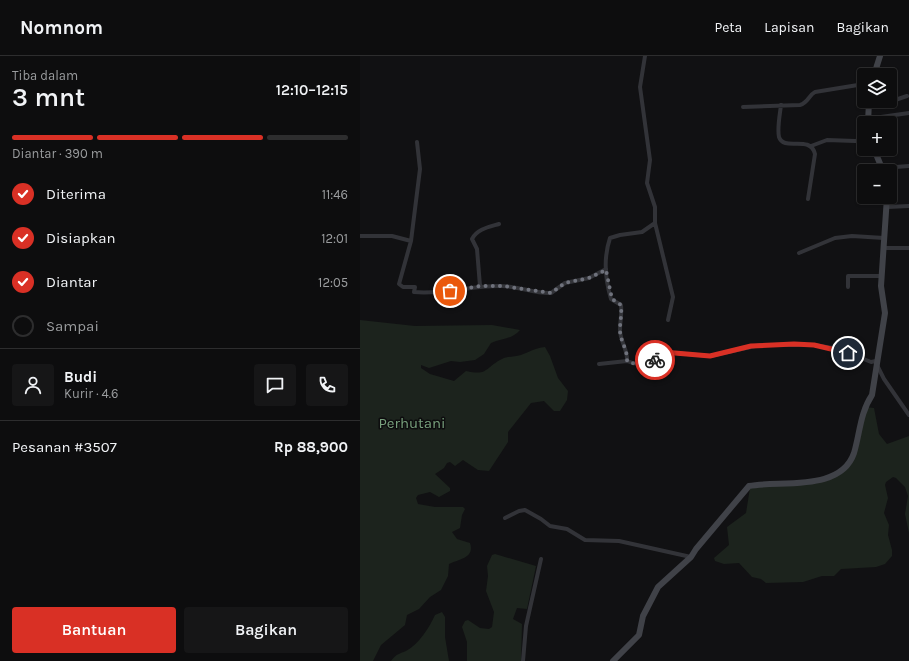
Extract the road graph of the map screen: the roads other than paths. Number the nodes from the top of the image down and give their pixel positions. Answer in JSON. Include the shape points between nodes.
{"nodes":[{"id":1,"x":645,"y":56,"type":"edge"},
{"id":2,"x":880,"y":56,"type":"edge"},
{"id":3,"x":876,"y":68,"type":"edge"},
{"id":4,"x":857,"y":85,"type":"edge"},
{"id":5,"x":907,"y":96,"type":"dead end"},
{"id":6,"x":897,"y":99,"type":"edge"},
{"id":7,"x":781,"y":105,"type":"junction"},
{"id":8,"x":743,"y":107,"type":"dead end"},
{"id":9,"x":909,"y":113,"type":"edge"},
{"id":10,"x":893,"y":116,"type":"edge"},
{"id":11,"x":857,"y":141,"type":"edge"},
{"id":12,"x":417,"y":142,"type":"dead end"},
{"id":13,"x":811,"y":146,"type":"junction"},
{"id":14,"x":909,"y":166,"type":"edge"},
{"id":15,"x":897,"y":167,"type":"edge"},
{"id":16,"x":808,"y":199,"type":"dead end"},
{"id":17,"x":909,"y":206,"type":"edge"},
{"id":18,"x":887,"y":207,"type":"joint"},
{"id":19,"x":655,"y":223,"type":"junction"},
{"id":20,"x":499,"y":224,"type":"dead end"},
{"id":21,"x":360,"y":236,"type":"edge"},
{"id":22,"x":884,"y":238,"type":"junction"},
{"id":23,"x":411,"y":241,"type":"junction"},
{"id":24,"x":884,"y":248,"type":"junction"},
{"id":25,"x":909,"y":248,"type":"edge"},
{"id":26,"x":799,"y":253,"type":"dead end"},
{"id":27,"x":606,"y":270,"type":"junction"},
{"id":28,"x":882,"y":276,"type":"junction"},
{"id":29,"x":480,"y":286,"type":"junction"},
{"id":30,"x":848,"y":287,"type":"dead end"},
{"id":31,"x":668,"y":320,"type":"dead end"},
{"id":32,"x":627,"y":361,"type":"junction"},
{"id":33,"x":877,"y":362,"type":"junction"},
{"id":34,"x":599,"y":364,"type":"dead end"},
{"id":35,"x":909,"y":415,"type":"edge"},
{"id":36,"x":505,"y":518,"type":"dead end"},
{"id":37,"x":691,"y":557,"type":"junction"},
{"id":38,"x":541,"y":559,"type":"dead end"},
{"id":39,"x":523,"y":661,"type":"edge"},
{"id":40,"x":613,"y":661,"type":"edge"}],
"edges":[{"from":1,"to":19,"type":"street","via":[[640,87],[650,160],[647,183],[655,207]]},
{"from":2,"to":3,"type":"street"},
{"from":4,"to":7,"type":"street","via":[[816,92],[804,104]]},
{"from":5,"to":6,"type":"street"},
{"from":7,"to":8,"type":"street"},
{"from":7,"to":13,"type":"street","via":[[780,140]]},
{"from":9,"to":10,"type":"street"},
{"from":11,"to":13,"type":"street","via":[[827,140]]},
{"from":12,"to":23,"type":"street","via":[[420,169]]},
{"from":13,"to":16,"type":"street","via":[[815,154]]},
{"from":14,"to":15,"type":"street"},
{"from":17,"to":18,"type":"street"},
{"from":18,"to":22,"type":"street"},
{"from":19,"to":27,"type":"street","via":[[642,232],[610,238],[606,252]]},
{"from":19,"to":31,"type":"street","via":[[673,297]]},
{"from":20,"to":29,"type":"street","via":[[484,229],[472,239],[477,249]]},
{"from":21,"to":23,"type":"street","via":[[392,236]]},
{"from":22,"to":24,"type":"street"},
{"from":22,"to":26,"type":"street","via":[[835,238]]},
{"from":23,"to":29,"type":"street","via":[[399,284],[403,287],[412,286],[415,287],[414,292],[422,293]]},
{"from":24,"to":25,"type":"street"},
{"from":24,"to":28,"type":"street"},
{"from":27,"to":29,"type":"street","via":[[589,278],[565,283],[551,293],[503,286]]},
{"from":27,"to":32,"type":"street","via":[[612,299],[621,305],[623,317],[620,331],[628,356]]},
{"from":28,"to":30,"type":"street","via":[[848,276]]},
{"from":28,"to":33,"type":"street","via":[[881,289],[885,313]]},
{"from":32,"to":33,"type":"street","via":[[634,364],[653,362],[663,352],[710,356],[751,346],[794,344],[840,350]]},
{"from":32,"to":34,"type":"street"},
{"from":33,"to":35,"type":"street","via":[[884,379]]},
{"from":33,"to":37,"type":"street","via":[[872,395],[865,406],[854,454],[847,466],[840,473],[812,482],[749,486]]},
{"from":36,"to":37,"type":"street","via":[[524,510],[550,526],[567,529],[585,540],[620,541]]},
{"from":37,"to":40,"type":"street","via":[[658,587],[643,616],[639,635]]},
{"from":38,"to":39,"type":"street","via":[[526,626]]}]}
